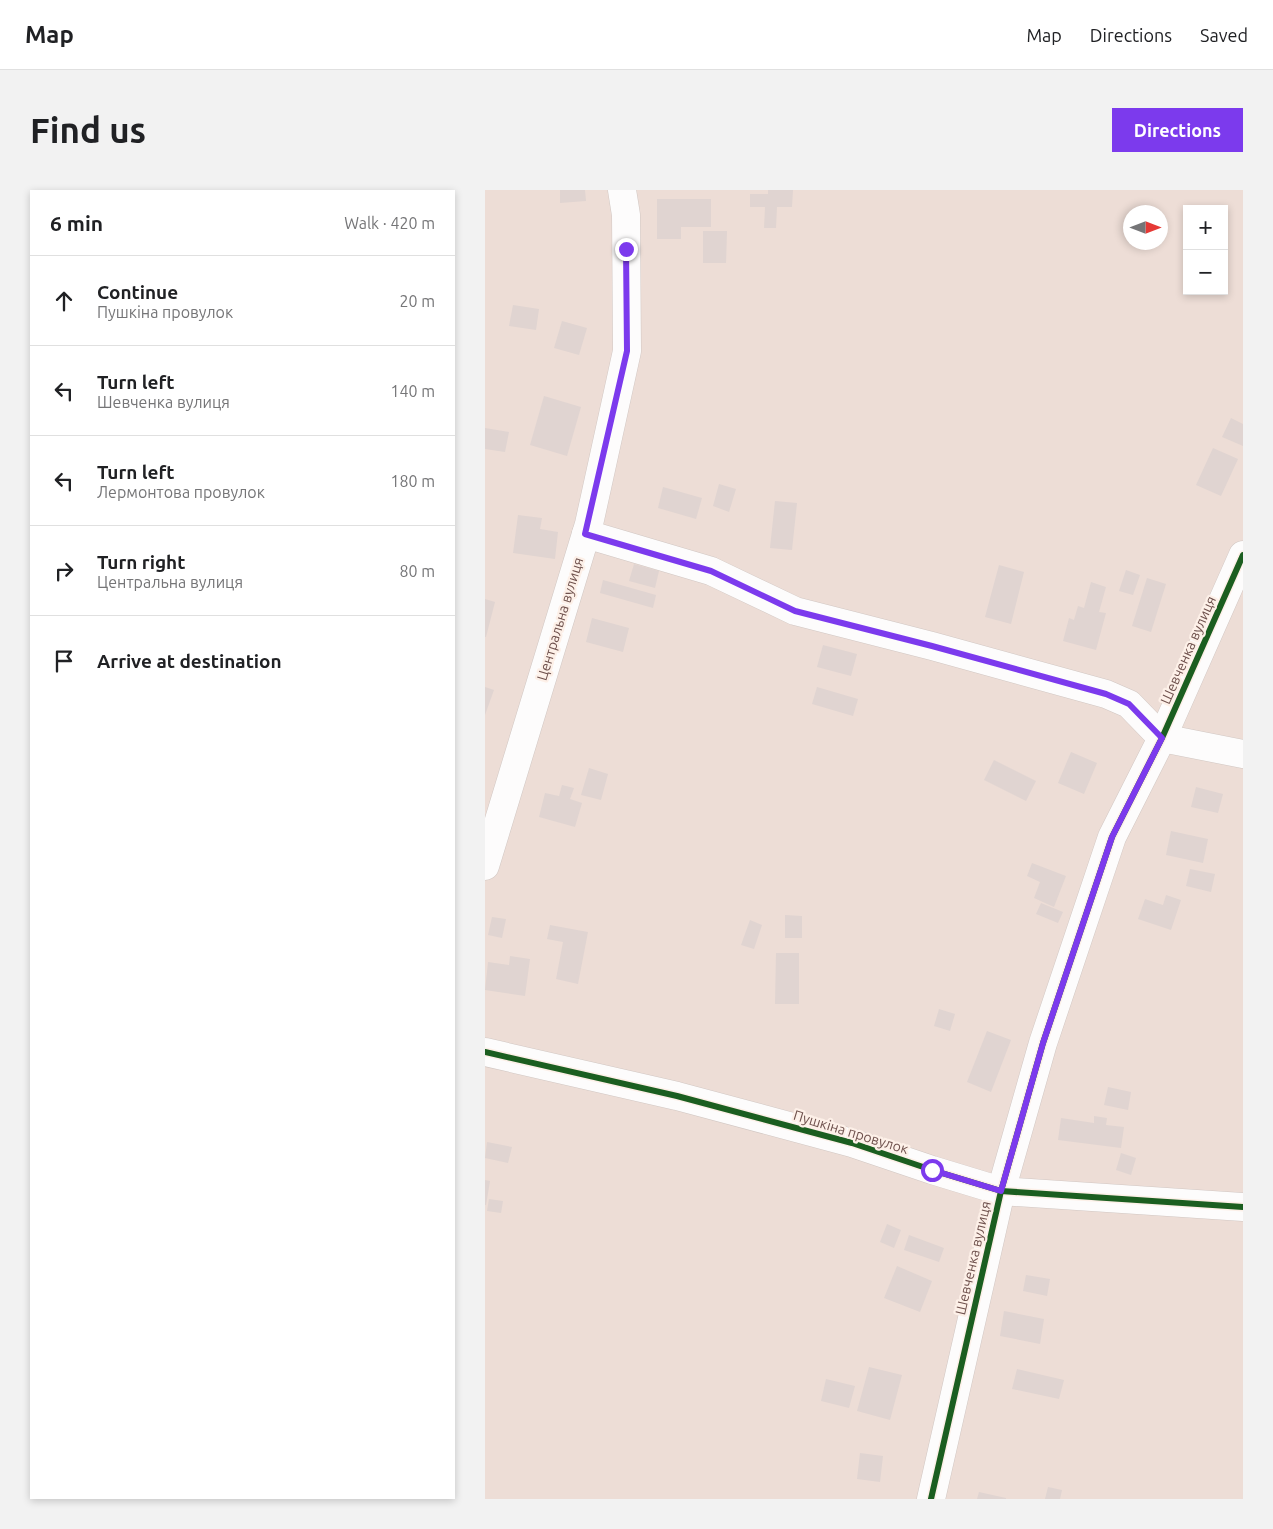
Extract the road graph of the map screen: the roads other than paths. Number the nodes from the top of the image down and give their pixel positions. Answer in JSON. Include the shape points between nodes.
{"nodes":[{"id":1,"x":622,"y":190,"type":"edge"},
{"id":2,"x":585,"y":534,"type":"junction"},
{"id":3,"x":1243,"y":555,"type":"edge"},
{"id":4,"x":1162,"y":738,"type":"junction"},
{"id":5,"x":1243,"y":754,"type":"edge"},
{"id":6,"x":485,"y":866,"type":"edge"},
{"id":7,"x":485,"y":1052,"type":"edge"},
{"id":8,"x":1001,"y":1191,"type":"junction"},
{"id":9,"x":1243,"y":1207,"type":"edge"},
{"id":10,"x":931,"y":1499,"type":"edge"}],
"edges":[{"from":1,"to":2,"type":"street","name":"Центральна вулиця","via":[[626,215],[627,351]]},
{"from":2,"to":4,"type":"street","via":[[711,571],[795,611],[1106,694],[1129,704]]},
{"from":2,"to":6,"type":"street","name":"Центральна вулиця"},
{"from":3,"to":4,"type":"street","name":"Шевченка вулиця"},
{"from":4,"to":5,"type":"street"},
{"from":4,"to":8,"type":"street","name":"Шевченка вулиця","via":[[1112,837],[1043,1043]]},
{"from":7,"to":8,"type":"street","name":"Пушкіна провулок","via":[[677,1096],[851,1143]]},
{"from":8,"to":9,"type":"street","name":"Пушкіна провулок"},
{"from":8,"to":10,"type":"street","name":"Шевченка вулиця"}]}
